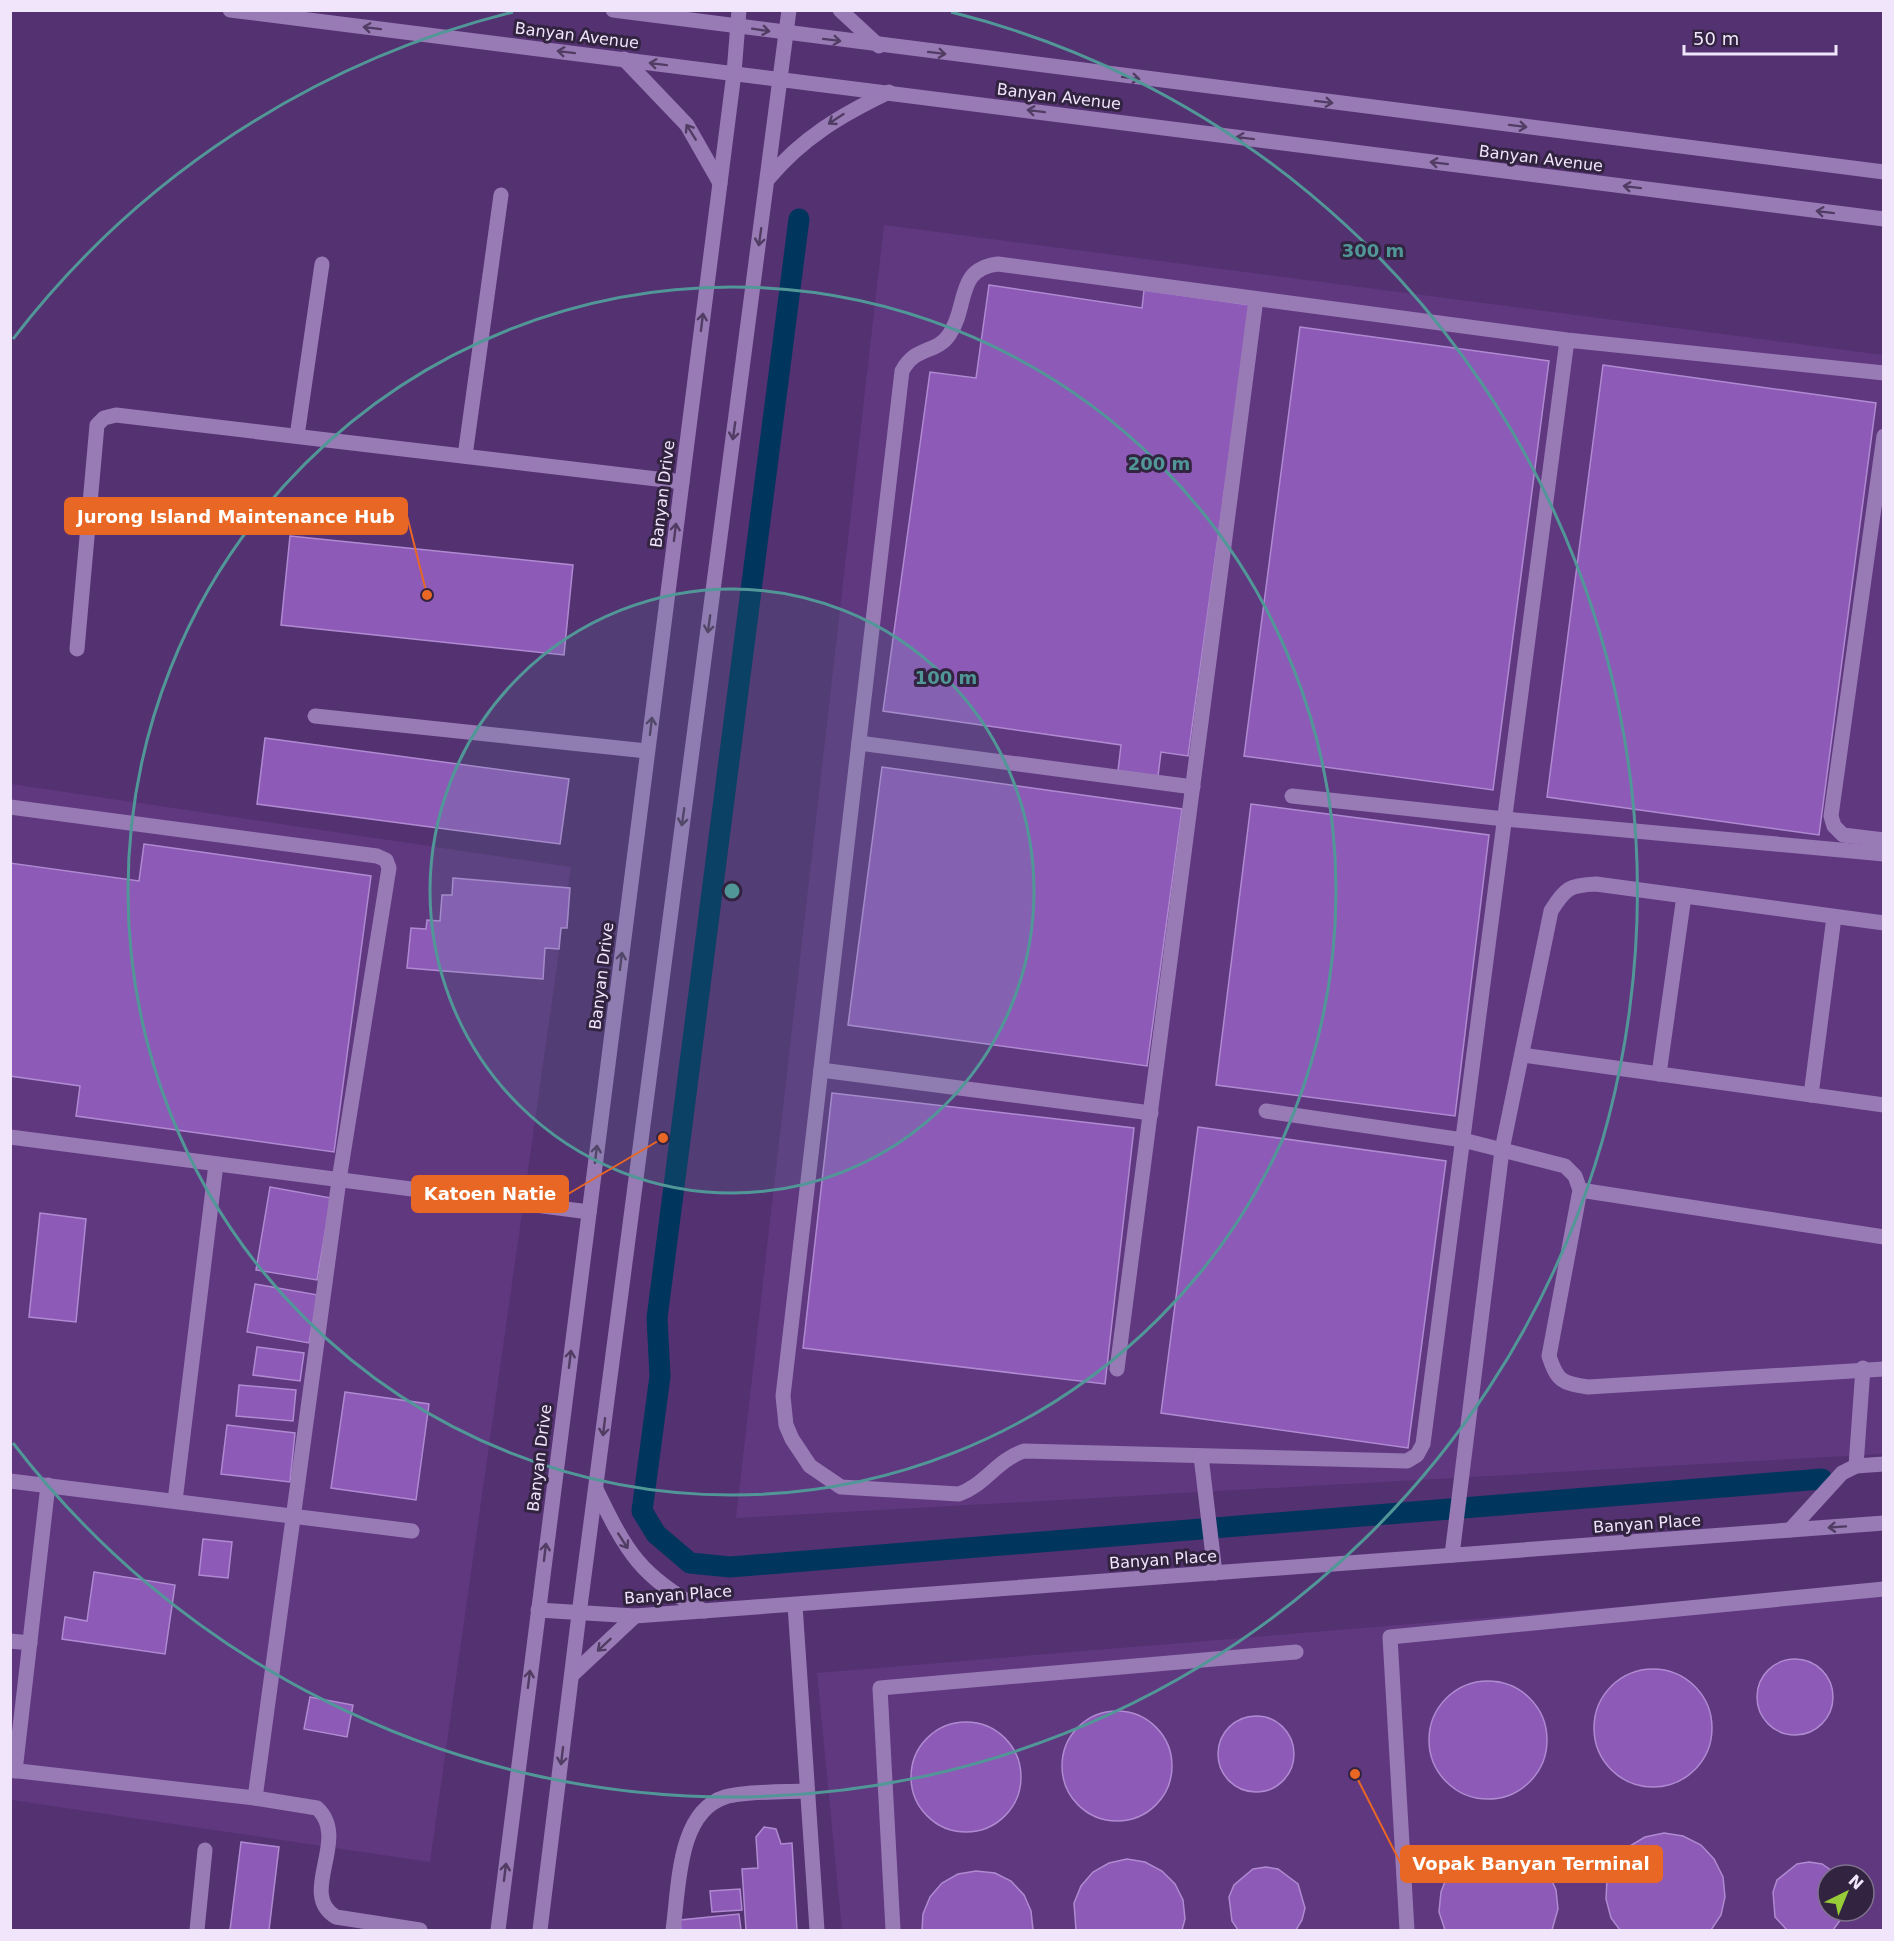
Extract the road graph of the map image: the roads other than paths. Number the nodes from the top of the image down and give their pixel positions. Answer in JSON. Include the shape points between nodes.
{"nodes":[{"id":1,"x":230,"y":10,"type":"edge"},
{"id":2,"x":613,"y":10,"type":"edge"},
{"id":3,"x":739,"y":10,"type":"edge"},
{"id":4,"x":789,"y":10,"type":"edge"},
{"id":5,"x":840,"y":10,"type":"edge"},
{"id":6,"x":619,"y":11,"type":"edge"},
{"id":7,"x":737,"y":26,"type":"junction"},
{"id":8,"x":786,"y":34,"type":"junction"},
{"id":9,"x":879,"y":46,"type":"junction"},
{"id":10,"x":624,"y":59,"type":"junction"},
{"id":11,"x":734,"y":73,"type":"junction"},
{"id":12,"x":781,"y":79,"type":"junction"},
{"id":13,"x":889,"y":92,"type":"junction"},
{"id":14,"x":1884,"y":172,"type":"edge"},
{"id":15,"x":768,"y":179,"type":"junction"},
{"id":16,"x":720,"y":183,"type":"junction"},
{"id":17,"x":501,"y":195,"type":"dead end"},
{"id":18,"x":1884,"y":219,"type":"edge"},
{"id":19,"x":322,"y":264,"type":"dead end"},
{"id":20,"x":1256,"y":298,"type":"junction"},
{"id":21,"x":1567,"y":340,"type":"junction"},
{"id":22,"x":1884,"y":373,"type":"edge"},
{"id":23,"x":297,"y":436,"type":"junction"},
{"id":24,"x":1884,"y":436,"type":"edge"},
{"id":25,"x":465,"y":456,"type":"junction"},
{"id":26,"x":682,"y":482,"type":"junction"},
{"id":27,"x":77,"y":649,"type":"dead end"},
{"id":28,"x":315,"y":716,"type":"dead end"},
{"id":29,"x":859,"y":743,"type":"junction"},
{"id":30,"x":647,"y":751,"type":"junction"},
{"id":31,"x":1193,"y":787,"type":"junction"},
{"id":32,"x":1292,"y":796,"type":"dead end"},
{"id":33,"x":10,"y":807,"type":"edge"},
{"id":34,"x":1505,"y":819,"type":"junction"},
{"id":35,"x":1884,"y":840,"type":"edge"},
{"id":36,"x":1884,"y":854,"type":"edge"},
{"id":37,"x":1684,"y":896,"type":"junction"},
{"id":38,"x":1834,"y":916,"type":"junction"},
{"id":39,"x":1884,"y":923,"type":"edge"},
{"id":40,"x":1522,"y":1055,"type":"junction"},
{"id":41,"x":821,"y":1070,"type":"junction"},
{"id":42,"x":1659,"y":1074,"type":"junction"},
{"id":43,"x":1811,"y":1095,"type":"junction"},
{"id":44,"x":1884,"y":1105,"type":"edge"},
{"id":45,"x":1266,"y":1111,"type":"dead end"},
{"id":46,"x":1150,"y":1113,"type":"junction"},
{"id":47,"x":10,"y":1137,"type":"edge"},
{"id":48,"x":1463,"y":1140,"type":"junction"},
{"id":49,"x":1503,"y":1150,"type":"junction"},
{"id":50,"x":216,"y":1164,"type":"junction"},
{"id":51,"x":339,"y":1180,"type":"junction"},
{"id":52,"x":1580,"y":1190,"type":"junction"},
{"id":53,"x":588,"y":1212,"type":"junction"},
{"id":54,"x":1884,"y":1237,"type":"edge"},
{"id":55,"x":1863,"y":1368,"type":"junction"},
{"id":56,"x":1117,"y":1369,"type":"dead end"},
{"id":57,"x":1884,"y":1369,"type":"edge"},
{"id":58,"x":1201,"y":1456,"type":"junction"},
{"id":59,"x":1884,"y":1464,"type":"edge"},
{"id":60,"x":1856,"y":1466,"type":"junction"},
{"id":61,"x":10,"y":1480,"type":"edge"},
{"id":62,"x":48,"y":1485,"type":"junction"},
{"id":63,"x":596,"y":1489,"type":"junction"},
{"id":64,"x":175,"y":1501,"type":"junction"},
{"id":65,"x":293,"y":1516,"type":"junction"},
{"id":66,"x":1884,"y":1523,"type":"edge"},
{"id":67,"x":1790,"y":1530,"type":"junction"},
{"id":68,"x":412,"y":1531,"type":"dead end"},
{"id":69,"x":1452,"y":1555,"type":"junction"},
{"id":70,"x":1215,"y":1573,"type":"junction"},
{"id":71,"x":1884,"y":1590,"type":"edge"},
{"id":72,"x":795,"y":1605,"type":"junction"},
{"id":73,"x":538,"y":1610,"type":"junction"},
{"id":74,"x":705,"y":1611,"type":"junction"},
{"id":75,"x":579,"y":1614,"type":"junction"},
{"id":76,"x":635,"y":1616,"type":"junction"},
{"id":77,"x":10,"y":1641,"type":"edge"},
{"id":78,"x":30,"y":1643,"type":"junction"},
{"id":79,"x":1296,"y":1652,"type":"dead end"},
{"id":80,"x":572,"y":1675,"type":"junction"},
{"id":81,"x":13,"y":1771,"type":"edge"},
{"id":82,"x":807,"y":1791,"type":"junction"},
{"id":83,"x":255,"y":1798,"type":"junction"},
{"id":84,"x":205,"y":1850,"type":"dead end"},
{"id":85,"x":196,"y":1930,"type":"edge"},
{"id":86,"x":420,"y":1930,"type":"edge"},
{"id":87,"x":498,"y":1930,"type":"edge"},
{"id":88,"x":540,"y":1930,"type":"edge"},
{"id":89,"x":673,"y":1930,"type":"edge"},
{"id":90,"x":817,"y":1930,"type":"edge"},
{"id":91,"x":893,"y":1930,"type":"edge"},
{"id":92,"x":1407,"y":1930,"type":"edge"}],
"edges":[{"from":10,"to":1,"type":"street","name":"Banyan Avenue","one_way":true},
{"from":2,"to":6,"type":"street","name":"Banyan Avenue"},
{"from":3,"to":7,"type":"street","name":"Banyan Drive"},
{"from":4,"to":8,"type":"street"},
{"from":5,"to":9,"type":"street"},
{"from":6,"to":7,"type":"street","name":"Banyan Avenue"},
{"from":7,"to":8,"type":"street","name":"Banyan Avenue","one_way":true},
{"from":7,"to":11,"type":"street","name":"Banyan Drive"},
{"from":8,"to":9,"type":"street","name":"Banyan Avenue","one_way":true},
{"from":8,"to":12,"type":"street"},
{"from":9,"to":14,"type":"street","name":"Banyan Avenue","one_way":true},
{"from":11,"to":10,"type":"street","name":"Banyan Avenue","one_way":true},
{"from":16,"to":10,"type":"street","one_way":true,"via":[[687,125]]},
{"from":11,"to":12,"type":"street","name":"Banyan Avenue"},
{"from":11,"to":16,"type":"street","name":"Banyan Drive"},
{"from":12,"to":13,"type":"street","name":"Banyan Avenue"},
{"from":12,"to":15,"type":"street"},
{"from":13,"to":15,"type":"street","one_way":true,"via":[[843,114],[810,136]]},
{"from":18,"to":13,"type":"street","name":"Banyan Avenue","one_way":true},
{"from":15,"to":63,"type":"street","one_way":true},
{"from":26,"to":16,"type":"street","name":"Banyan Drive","one_way":true},
{"from":17,"to":25,"type":"street"},
{"from":19,"to":23,"type":"street"},
{"from":20,"to":21,"type":"street"},
{"from":20,"to":29,"type":"street","via":[[998,264],[982,266],[970,275],[949,334],[941,344],[908,359],[902,371]]},
{"from":20,"to":31,"type":"street"},
{"from":21,"to":22,"type":"street"},
{"from":21,"to":34,"type":"street"},
{"from":23,"to":25,"type":"street"},
{"from":23,"to":27,"type":"street","via":[[116,414],[104,418],[97,425]]},
{"from":24,"to":35,"type":"street","via":[[1831,816],[1843,835]]},
{"from":25,"to":26,"type":"street"},
{"from":30,"to":26,"type":"street","name":"Banyan Drive","one_way":true},
{"from":28,"to":30,"type":"street"},
{"from":29,"to":31,"type":"street"},
{"from":29,"to":41,"type":"street"},
{"from":53,"to":30,"type":"street","name":"Banyan Drive","one_way":true},
{"from":31,"to":46,"type":"street"},
{"from":32,"to":34,"type":"street"},
{"from":33,"to":51,"type":"street","via":[[377,856],[386,861],[389,867]]},
{"from":34,"to":36,"type":"street"},
{"from":34,"to":48,"type":"street"},
{"from":37,"to":38,"type":"street"},
{"from":37,"to":40,"type":"street","via":[[1596,884],[1576,885],[1562,893],[1551,911]]},
{"from":37,"to":42,"type":"street"},
{"from":38,"to":39,"type":"street"},
{"from":38,"to":43,"type":"street"},
{"from":40,"to":42,"type":"street"},
{"from":40,"to":49,"type":"street"},
{"from":41,"to":46,"type":"street"},
{"from":41,"to":58,"type":"street","via":[[783,1396],[786,1425],[810,1466],[841,1487],[959,1494],[975,1488],[1009,1456],[1024,1451]]},
{"from":42,"to":43,"type":"street"},
{"from":43,"to":44,"type":"street"},
{"from":45,"to":48,"type":"street"},
{"from":46,"to":56,"type":"street"},
{"from":47,"to":50,"type":"street"},
{"from":48,"to":49,"type":"street"},
{"from":48,"to":58,"type":"street","via":[[1423,1444],[1417,1455],[1407,1461]]},
{"from":49,"to":52,"type":"street","via":[[1565,1166],[1575,1176]]},
{"from":49,"to":69,"type":"street"},
{"from":50,"to":51,"type":"street"},
{"from":50,"to":64,"type":"street"},
{"from":51,"to":53,"type":"street"},
{"from":51,"to":65,"type":"street"},
{"from":52,"to":54,"type":"street"},
{"from":52,"to":55,"type":"street","via":[[1549,1356],[1555,1375],[1567,1384],[1588,1387]]},
{"from":73,"to":53,"type":"street","name":"Banyan Drive","one_way":true},
{"from":55,"to":57,"type":"street"},
{"from":55,"to":60,"type":"street"},
{"from":58,"to":70,"type":"street"},
{"from":59,"to":60,"type":"street"},
{"from":60,"to":67,"type":"street","via":[[1842,1473]]},
{"from":61,"to":62,"type":"street"},
{"from":62,"to":64,"type":"street"},
{"from":62,"to":78,"type":"street"},
{"from":63,"to":74,"type":"street","one_way":true,"via":[[621,1540],[649,1575],[671,1593]]},
{"from":63,"to":75,"type":"street"},
{"from":64,"to":65,"type":"street"},
{"from":65,"to":68,"type":"street"},
{"from":65,"to":83,"type":"street"},
{"from":66,"to":67,"type":"street","name":"Banyan Place","one_way":true},
{"from":67,"to":69,"type":"street","name":"Banyan Place"},
{"from":69,"to":70,"type":"street","name":"Banyan Place"},
{"from":70,"to":72,"type":"street","name":"Banyan Place"},
{"from":71,"to":92,"type":"street","via":[[1390,1636]]},
{"from":72,"to":74,"type":"street","name":"Banyan Place"},
{"from":72,"to":82,"type":"street"},
{"from":73,"to":75,"type":"street","name":"Banyan Place"},
{"from":87,"to":73,"type":"street","name":"Banyan Drive","one_way":true},
{"from":74,"to":76,"type":"street","name":"Banyan Place"},
{"from":75,"to":76,"type":"street","name":"Banyan Place"},
{"from":75,"to":80,"type":"street"},
{"from":76,"to":80,"type":"street","one_way":true},
{"from":77,"to":78,"type":"street"},
{"from":78,"to":81,"type":"street"},
{"from":79,"to":91,"type":"street","via":[[880,1688]]},
{"from":80,"to":88,"type":"street","one_way":true},
{"from":81,"to":83,"type":"street"},
{"from":82,"to":89,"type":"street","via":[[726,1797],[709,1804],[697,1816],[687,1836]]},
{"from":82,"to":90,"type":"street"},
{"from":83,"to":86,"type":"street","via":[[317,1808],[324,1815],[330,1835],[320,1899],[327,1912],[336,1917]]},
{"from":84,"to":85,"type":"street"}]}
